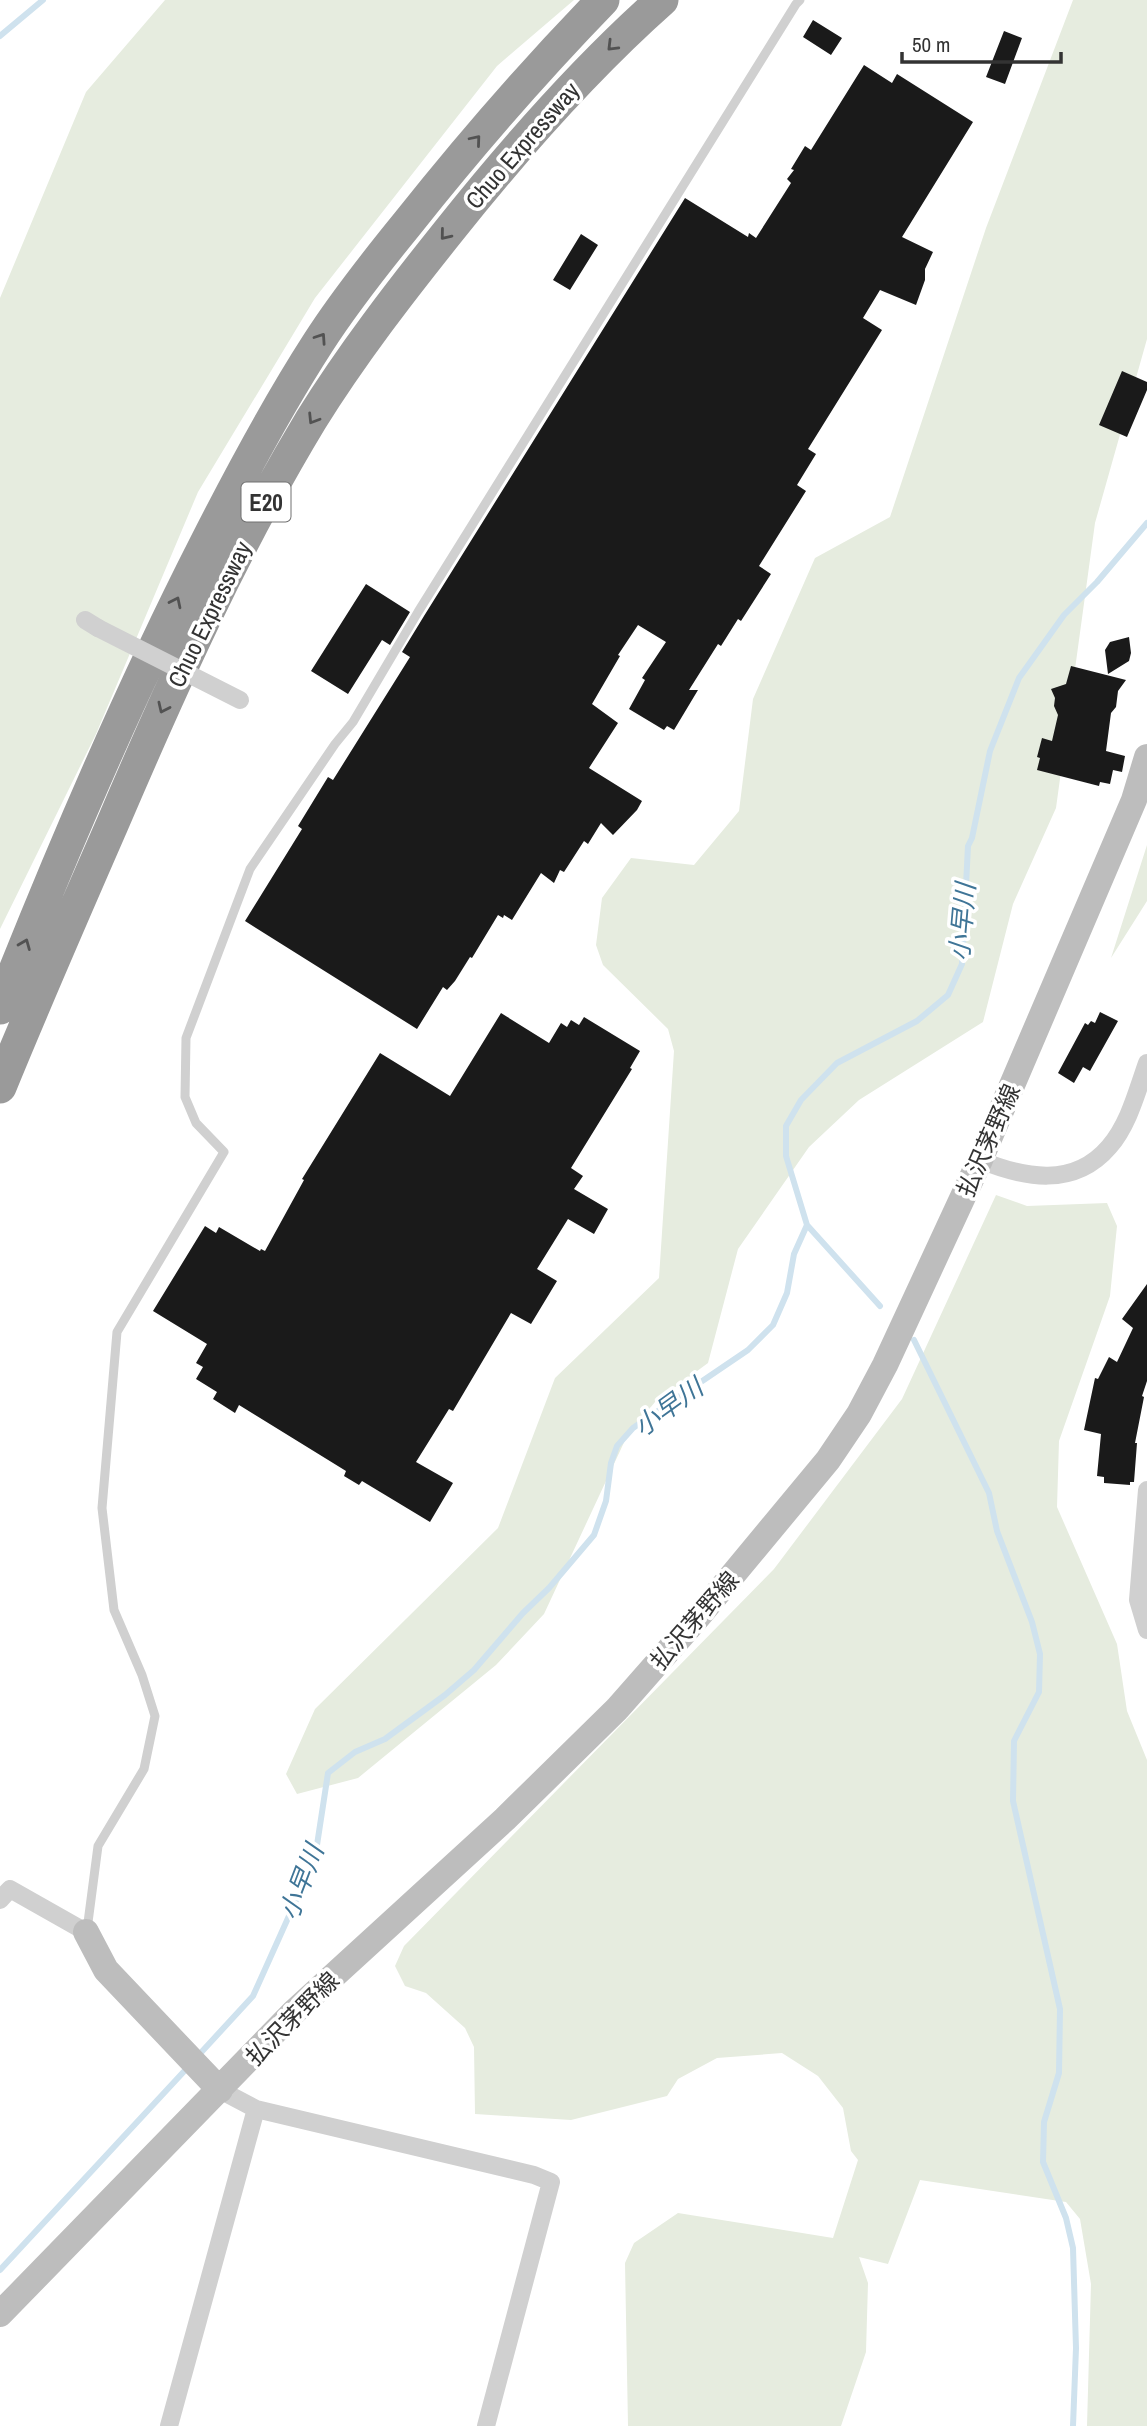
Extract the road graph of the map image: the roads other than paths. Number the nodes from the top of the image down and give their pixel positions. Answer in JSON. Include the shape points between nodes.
{"nodes":[{"id":1,"x":603,"y":0,"type":"edge"},
{"id":2,"x":662,"y":0,"type":"edge"},
{"id":3,"x":800,"y":0,"type":"edge"},
{"id":4,"x":92,"y":624,"type":"dead end"},
{"id":5,"x":244,"y":701,"type":"dead end"},
{"id":6,"x":1147,"y":757,"type":"edge"},
{"id":7,"x":0,"y":1008,"type":"edge"},
{"id":8,"x":1147,"y":1063,"type":"edge"},
{"id":9,"x":0,"y":1087,"type":"edge"},
{"id":10,"x":980,"y":1160,"type":"junction"},
{"id":11,"x":1147,"y":1490,"type":"edge"},
{"id":12,"x":1142,"y":1600,"type":"edge"},
{"id":13,"x":1147,"y":1630,"type":"edge"},
{"id":14,"x":0,"y":1900,"type":"edge"},
{"id":15,"x":86,"y":1932,"type":"junction"},
{"id":16,"x":220,"y":2090,"type":"junction"},
{"id":17,"x":256,"y":2109,"type":"junction"},
{"id":18,"x":0,"y":2314,"type":"edge"},
{"id":19,"x":169,"y":2426,"type":"edge"},
{"id":20,"x":486,"y":2426,"type":"edge"}],
"edges":[{"from":7,"to":1,"type":"highway","name":"Chuo Expressway","number":"E20","one_way":true,"via":[[132,692],[271,418],[319,340],[369,272],[482,133]]},
{"from":2,"to":9,"type":"highway","name":"Chuo Expressway","number":"E20","one_way":true,"via":[[570,89],[495,172],[399,293],[312,419],[235,556],[156,724]]},
{"from":3,"to":15,"type":"lane","via":[[353,722],[250,869],[196,1008],[186,1038],[184,1097],[197,1123],[224,1152],[117,1332],[102,1508],[114,1610],[155,1716],[144,1769],[98,1846]]},
{"from":4,"to":5,"type":"street","bridge":true},
{"from":6,"to":10,"type":"main road","name":"払沢茅野線","via":[[1134,800]]},
{"from":8,"to":10,"type":"street","via":[[1127,1117],[1109,1147],[1085,1167],[1056,1177],[1030,1176]]},
{"from":10,"to":16,"type":"main road","name":"払沢茅野線","via":[[859,1414],[779,1520],[617,1709],[505,1819],[294,2012]]},
{"from":11,"to":12,"type":"street"},
{"from":12,"to":13,"type":"street"},
{"from":14,"to":15,"type":"street","via":[[10,1889]]},
{"from":15,"to":16,"type":"main road","via":[[106,1970]]},
{"from":16,"to":17,"type":"street"},
{"from":16,"to":18,"type":"main road","name":"払沢茅野線"},
{"from":17,"to":19,"type":"street"},
{"from":17,"to":20,"type":"street","via":[[551,2182]]}]}
